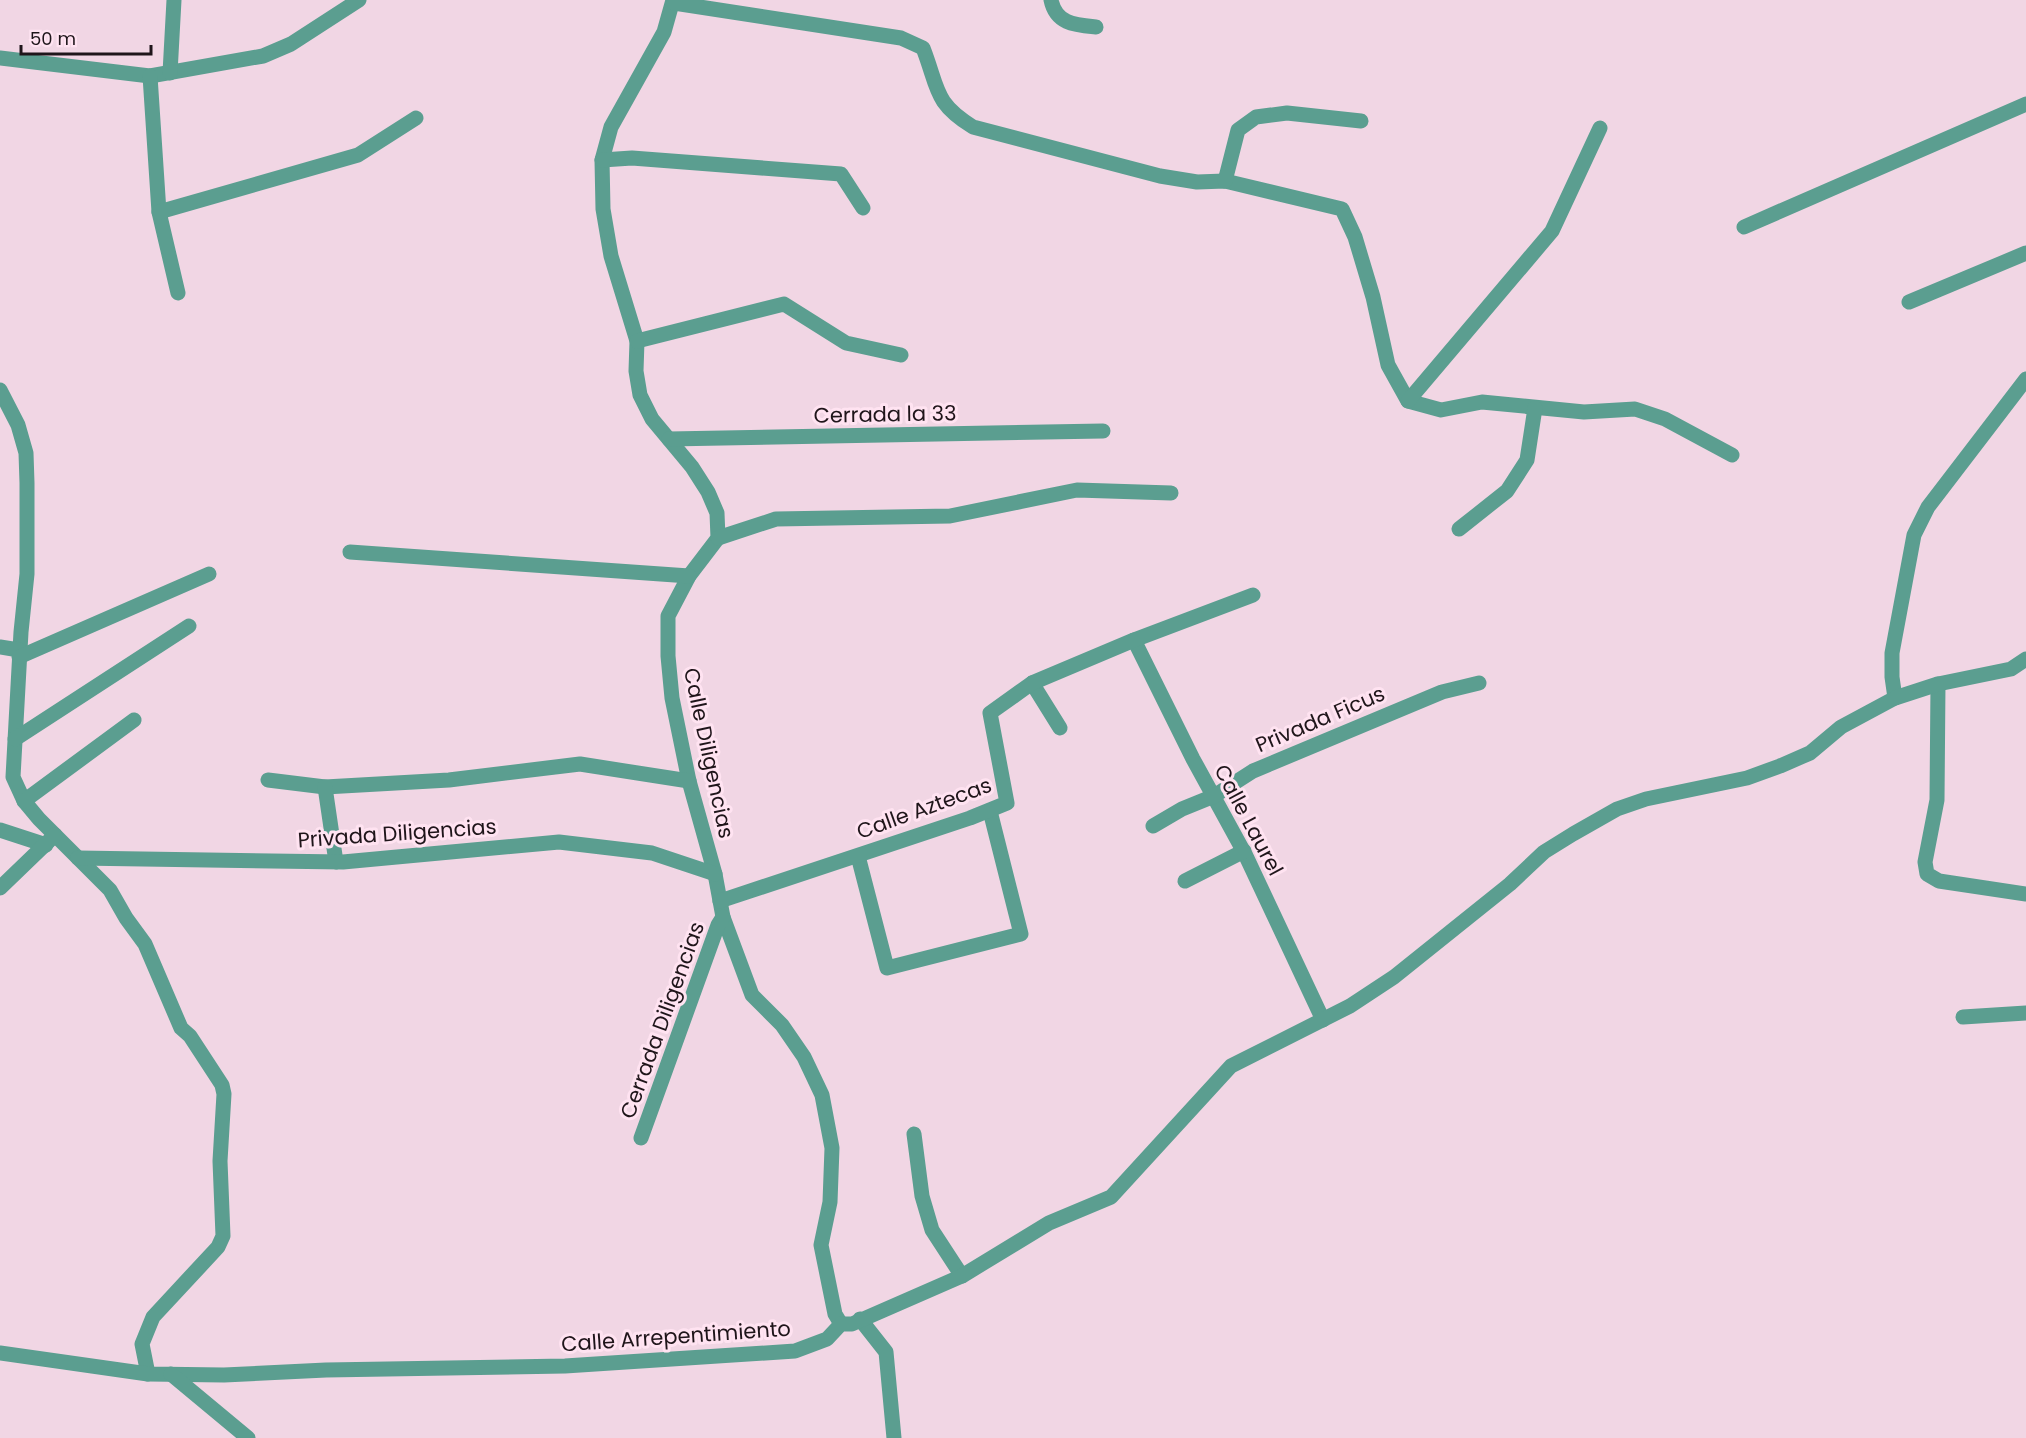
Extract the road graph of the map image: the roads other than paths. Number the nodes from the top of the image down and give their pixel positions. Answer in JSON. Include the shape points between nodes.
{"nodes":[{"id":1,"x":174,"y":0,"type":"edge"},
{"id":2,"x":360,"y":0,"type":"edge"},
{"id":3,"x":1051,"y":0,"type":"edge"},
{"id":4,"x":674,"y":2,"type":"edge"},
{"id":5,"x":1096,"y":27,"type":"dead end"},
{"id":6,"x":0,"y":58,"type":"edge"},
{"id":7,"x":170,"y":73,"type":"junction"},
{"id":8,"x":150,"y":76,"type":"junction"},
{"id":9,"x":2026,"y":104,"type":"edge"},
{"id":10,"x":416,"y":118,"type":"dead end"},
{"id":11,"x":1361,"y":121,"type":"dead end"},
{"id":12,"x":1600,"y":128,"type":"dead end"},
{"id":13,"x":602,"y":159,"type":"junction"},
{"id":14,"x":1225,"y":181,"type":"junction"},
{"id":15,"x":863,"y":208,"type":"dead end"},
{"id":16,"x":159,"y":212,"type":"junction"},
{"id":17,"x":1744,"y":226,"type":"dead end"},
{"id":18,"x":2026,"y":253,"type":"edge"},
{"id":19,"x":178,"y":293,"type":"dead end"},
{"id":20,"x":1909,"y":302,"type":"dead end"},
{"id":21,"x":637,"y":341,"type":"junction"},
{"id":22,"x":901,"y":356,"type":"dead end"},
{"id":23,"x":2026,"y":379,"type":"edge"},
{"id":24,"x":0,"y":390,"type":"edge"},
{"id":25,"x":1408,"y":401,"type":"junction"},
{"id":26,"x":1535,"y":408,"type":"junction"},
{"id":27,"x":1102,"y":431,"type":"dead end"},
{"id":28,"x":669,"y":439,"type":"junction"},
{"id":29,"x":1732,"y":455,"type":"dead end"},
{"id":30,"x":1171,"y":493,"type":"dead end"},
{"id":31,"x":1459,"y":529,"type":"dead end"},
{"id":32,"x":718,"y":538,"type":"junction"},
{"id":33,"x":350,"y":552,"type":"dead end"},
{"id":34,"x":208,"y":574,"type":"dead end"},
{"id":35,"x":689,"y":576,"type":"junction"},
{"id":36,"x":1252,"y":595,"type":"dead end"},
{"id":37,"x":189,"y":627,"type":"dead end"},
{"id":38,"x":1134,"y":640,"type":"junction"},
{"id":39,"x":0,"y":647,"type":"edge"},
{"id":40,"x":19,"y":653,"type":"junction"},
{"id":41,"x":2026,"y":659,"type":"edge"},
{"id":42,"x":1032,"y":683,"type":"junction"},
{"id":43,"x":1479,"y":683,"type":"dead end"},
{"id":44,"x":1938,"y":684,"type":"junction"},
{"id":45,"x":1895,"y":698,"type":"junction"},
{"id":46,"x":134,"y":720,"type":"dead end"},
{"id":47,"x":1060,"y":728,"type":"dead end"},
{"id":48,"x":15,"y":739,"type":"junction"},
{"id":49,"x":268,"y":780,"type":"dead end"},
{"id":50,"x":689,"y":781,"type":"junction"},
{"id":51,"x":325,"y":787,"type":"junction"},
{"id":52,"x":1214,"y":796,"type":"junction"},
{"id":53,"x":24,"y":801,"type":"junction"},
{"id":54,"x":990,"y":811,"type":"junction"},
{"id":55,"x":1153,"y":826,"type":"dead end"},
{"id":56,"x":0,"y":830,"type":"edge"},
{"id":57,"x":51,"y":840,"type":"junction"},
{"id":58,"x":1244,"y":851,"type":"junction"},
{"id":59,"x":858,"y":856,"type":"junction"},
{"id":60,"x":78,"y":858,"type":"junction"},
{"id":61,"x":336,"y":862,"type":"junction"},
{"id":62,"x":715,"y":874,"type":"junction"},
{"id":63,"x":1185,"y":881,"type":"dead end"},
{"id":64,"x":0,"y":888,"type":"edge"},
{"id":65,"x":2026,"y":894,"type":"edge"},
{"id":66,"x":720,"y":901,"type":"junction"},
{"id":67,"x":723,"y":916,"type":"junction"},
{"id":68,"x":2026,"y":1013,"type":"edge"},
{"id":69,"x":1963,"y":1017,"type":"dead end"},
{"id":70,"x":1323,"y":1020,"type":"junction"},
{"id":71,"x":915,"y":1134,"type":"dead end"},
{"id":72,"x":641,"y":1138,"type":"dead end"},
{"id":73,"x":962,"y":1276,"type":"junction"},
{"id":74,"x":860,"y":1319,"type":"junction"},
{"id":75,"x":841,"y":1324,"type":"junction"},
{"id":76,"x":0,"y":1353,"type":"edge"},
{"id":77,"x":148,"y":1374,"type":"junction"},
{"id":78,"x":171,"y":1374,"type":"junction"},
{"id":79,"x":248,"y":1438,"type":"edge"},
{"id":80,"x":894,"y":1438,"type":"edge"}],
"edges":[{"from":1,"to":7,"type":"street"},
{"from":2,"to":7,"type":"street","via":[[291,44],[263,56]]},
{"from":3,"to":5,"type":"street","via":[[1053,8],[1069,24]]},
{"from":4,"to":13,"type":"street","via":[[664,32],[611,127]]},
{"from":4,"to":14,"type":"street","via":[[901,38],[923,48],[939,96],[951,114],[973,127],[1160,176],[1197,182]]},
{"from":6,"to":8,"type":"street"},
{"from":7,"to":8,"type":"street"},
{"from":8,"to":16,"type":"street"},
{"from":9,"to":17,"type":"street"},
{"from":10,"to":16,"type":"street","via":[[358,156]]},
{"from":11,"to":14,"type":"street","via":[[1287,113],[1256,117],[1238,130]]},
{"from":12,"to":25,"type":"street","via":[[1552,231]]},
{"from":13,"to":15,"type":"street","via":[[841,174]]},
{"from":13,"to":21,"type":"street","via":[[603,209],[611,256]]},
{"from":14,"to":25,"type":"street","via":[[1342,209],[1373,297],[1388,365]]},
{"from":16,"to":19,"type":"street"},
{"from":18,"to":20,"type":"street"},
{"from":21,"to":22,"type":"street","via":[[784,304],[846,342]]},
{"from":21,"to":28,"type":"street","via":[[640,395],[652,419]]},
{"from":23,"to":45,"type":"street","via":[[1928,507],[1914,535],[1892,653]]},
{"from":24,"to":40,"type":"street","via":[[18,425],[26,453],[28,547]]},
{"from":25,"to":26,"type":"street","via":[[1441,410],[1482,402]]},
{"from":26,"to":29,"type":"street","via":[[1584,412],[1635,409],[1665,419]]},
{"from":26,"to":31,"type":"street","via":[[1527,460],[1507,491]]},
{"from":27,"to":28,"type":"street","name":"Cerrada la 33"},
{"from":28,"to":32,"type":"street","via":[[708,492],[717,513]]},
{"from":30,"to":32,"type":"street","via":[[1077,490],[950,516],[776,519]]},
{"from":32,"to":35,"type":"street","name":"Calle Diligencias"},
{"from":33,"to":35,"type":"street"},
{"from":34,"to":40,"type":"street"},
{"from":35,"to":50,"type":"street","name":"Calle Diligencias","via":[[668,616],[672,698]]},
{"from":36,"to":38,"type":"street","name":"Calle Aztecas"},
{"from":37,"to":48,"type":"street"},
{"from":38,"to":42,"type":"street","name":"Calle Aztecas"},
{"from":38,"to":52,"type":"street","name":"Calle Laurel"},
{"from":39,"to":40,"type":"street"},
{"from":40,"to":48,"type":"street"},
{"from":41,"to":44,"type":"street","name":"Calle Arrepentimiento","via":[[2011,669]]},
{"from":42,"to":47,"type":"street"},
{"from":42,"to":54,"type":"street","name":"Calle Aztecas","via":[[990,712],[1007,803]]},
{"from":43,"to":52,"type":"street","name":"Privada Ficus","via":[[1442,692],[1361,724],[1252,771]]},
{"from":44,"to":45,"type":"street","name":"Calle Arrepentimiento"},
{"from":44,"to":65,"type":"street","via":[[1937,800],[1925,862],[1927,874],[1939,881]]},
{"from":45,"to":70,"type":"street","name":"Calle Arrepentimiento","via":[[1841,727],[1810,753],[1780,766],[1747,778],[1646,799],[1617,809],[1544,852],[1435,946],[1350,1006]]},
{"from":46,"to":53,"type":"street"},
{"from":48,"to":53,"type":"street","via":[[13,777]]},
{"from":49,"to":51,"type":"street"},
{"from":50,"to":51,"type":"street","via":[[580,764],[448,780]]},
{"from":50,"to":62,"type":"street","name":"Calle Diligencias"},
{"from":51,"to":61,"type":"street"},
{"from":52,"to":55,"type":"street","name":"Privada Ficus"},
{"from":52,"to":58,"type":"street","name":"Calle Laurel"},
{"from":53,"to":57,"type":"street"},
{"from":54,"to":59,"type":"street","name":"Calle Aztecas"},
{"from":54,"to":59,"type":"street","via":[[1021,934],[887,968]]},
{"from":56,"to":57,"type":"street"},
{"from":57,"to":60,"type":"street"},
{"from":57,"to":64,"type":"street"},
{"from":58,"to":63,"type":"street"},
{"from":58,"to":70,"type":"street","name":"Calle Laurel"},
{"from":59,"to":66,"type":"street","name":"Calle Aztecas"},
{"from":60,"to":61,"type":"street","name":"Privada Diligencias"},
{"from":60,"to":77,"type":"street","via":[[110,890],[145,944],[181,1028],[222,1084],[224,1094],[220,1161],[223,1236],[153,1317],[142,1344]]},
{"from":61,"to":62,"type":"street","name":"Privada Diligencias","via":[[559,842],[652,853]]},
{"from":62,"to":66,"type":"street","name":"Calle Diligencias"},
{"from":66,"to":67,"type":"street","name":"Calle Diligencias"},
{"from":67,"to":72,"type":"street","name":"Cerrada Diligencias"},
{"from":67,"to":75,"type":"street","name":"Calle Diligencias","via":[[752,995],[782,1025],[804,1057],[822,1095],[832,1148],[830,1202],[821,1245],[835,1314]]},
{"from":68,"to":69,"type":"street"},
{"from":70,"to":73,"type":"street","name":"Calle Arrepentimiento","via":[[1231,1066],[1111,1197],[1049,1223]]},
{"from":71,"to":73,"type":"street","via":[[922,1196],[932,1230]]},
{"from":73,"to":74,"type":"street","name":"Calle Arrepentimiento"},
{"from":74,"to":75,"type":"street","name":"Calle Arrepentimiento"},
{"from":74,"to":80,"type":"street","via":[[886,1352]]},
{"from":75,"to":78,"type":"street","name":"Calle Arrepentimiento","via":[[827,1340],[795,1351],[565,1366],[326,1370],[224,1376]]},
{"from":76,"to":77,"type":"street","name":"Calle Arrepentimiento"},
{"from":77,"to":78,"type":"street","name":"Calle Arrepentimiento"},
{"from":78,"to":79,"type":"street"}]}
